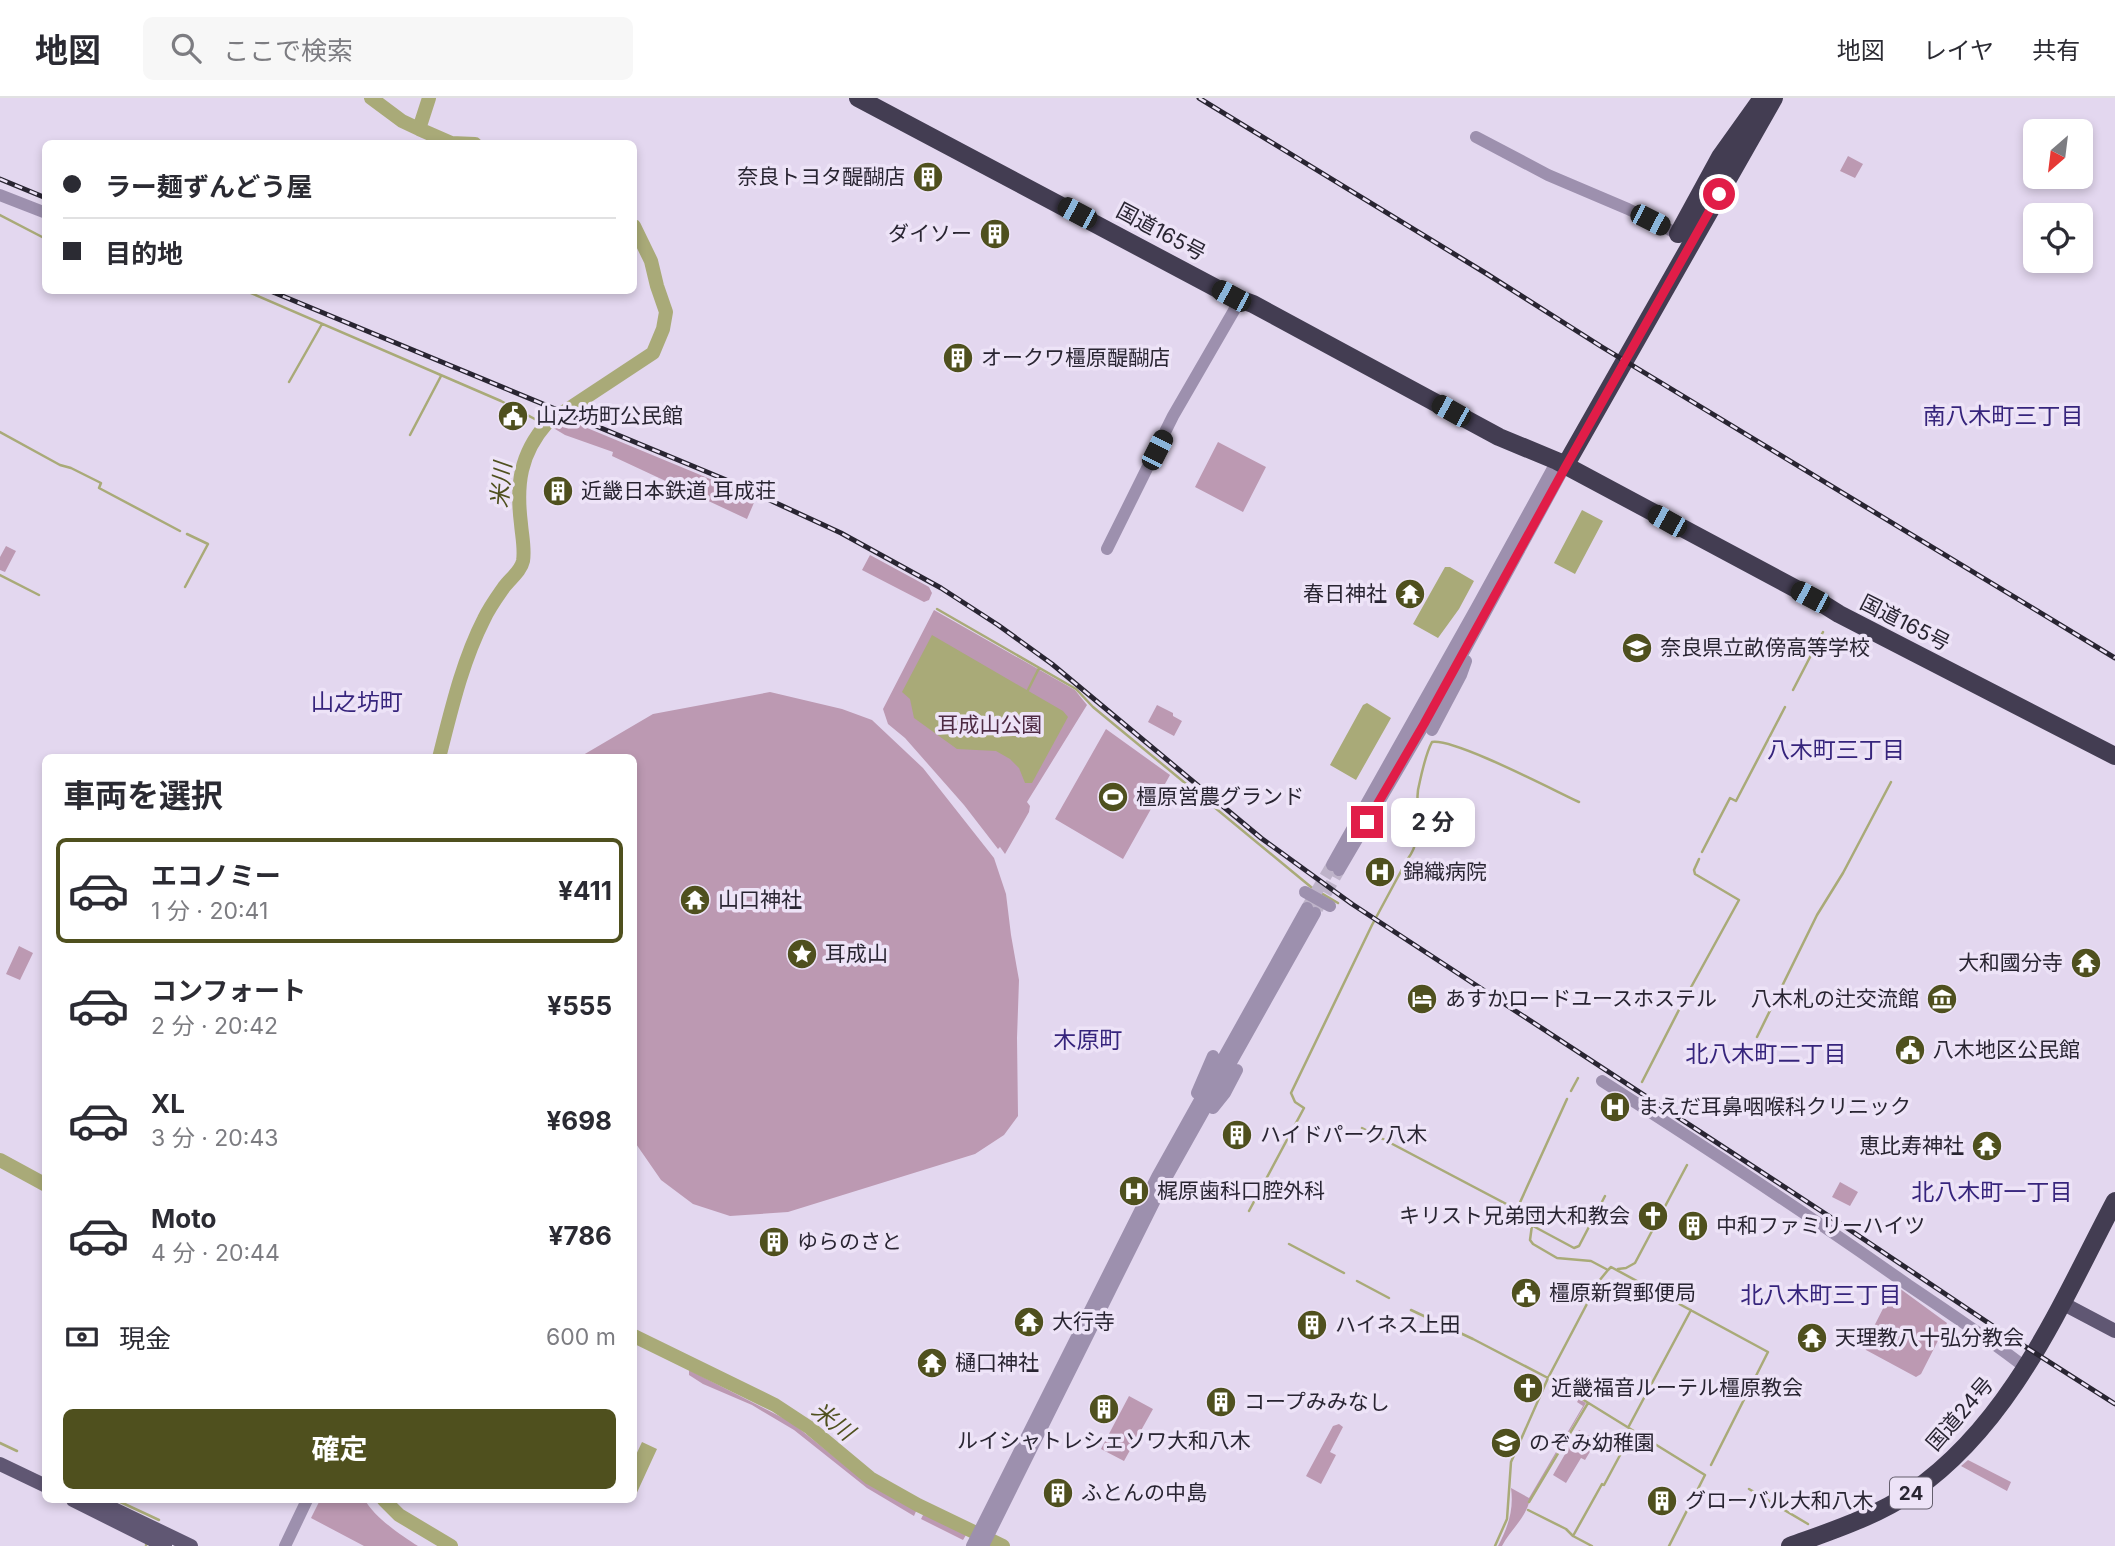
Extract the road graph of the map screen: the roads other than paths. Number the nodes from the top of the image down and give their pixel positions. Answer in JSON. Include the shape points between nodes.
{"nodes":[{"id":1,"x":858,"y":98,"type":"edge"},
{"id":2,"x":1765,"y":99,"type":"edge"},
{"id":3,"x":1754,"y":135,"type":"junction"},
{"id":4,"x":1476,"y":137,"type":"dead end"},
{"id":5,"x":0,"y":195,"type":"edge"},
{"id":6,"x":42,"y":212,"type":"edge"},
{"id":7,"x":1687,"y":238,"type":"junction"},
{"id":8,"x":1243,"y":301,"type":"junction"},
{"id":9,"x":1561,"y":464,"type":"junction"},
{"id":10,"x":1107,"y":549,"type":"dead end"},
{"id":11,"x":1477,"y":607,"type":"junction"},
{"id":12,"x":1481,"y":621,"type":"junction"},
{"id":13,"x":1408,"y":712,"type":"dead end"},
{"id":14,"x":1432,"y":730,"type":"dead end"},
{"id":15,"x":2115,"y":756,"type":"edge"},
{"id":16,"x":1305,"y":892,"type":"dead end"},
{"id":17,"x":1330,"y":906,"type":"dead end"},
{"id":18,"x":1311,"y":911,"type":"tunnel mouth"},
{"id":19,"x":1213,"y":1056,"type":"dead end"},
{"id":20,"x":1237,"y":1070,"type":"dead end"},
{"id":21,"x":1602,"y":1081,"type":"dead end"},
{"id":22,"x":1188,"y":1131,"type":"junction"},
{"id":23,"x":2115,"y":1201,"type":"edge"},
{"id":24,"x":2062,"y":1303,"type":"junction"},
{"id":25,"x":2115,"y":1331,"type":"edge"},
{"id":26,"x":2026,"y":1368,"type":"junction"},
{"id":27,"x":0,"y":1453,"type":"edge"},
{"id":28,"x":0,"y":1464,"type":"edge"},
{"id":29,"x":42,"y":1473,"type":"edge"},
{"id":30,"x":42,"y":1484,"type":"edge"},
{"id":31,"x":79,"y":1503,"type":"edge"},
{"id":32,"x":101,"y":1503,"type":"edge"},
{"id":33,"x":306,"y":1503,"type":"edge"},
{"id":34,"x":987,"y":1526,"type":"junction"},
{"id":35,"x":165,"y":1546,"type":"edge"},
{"id":36,"x":191,"y":1546,"type":"edge"},
{"id":37,"x":285,"y":1546,"type":"edge"},
{"id":38,"x":972,"y":1546,"type":"edge"},
{"id":39,"x":983,"y":1546,"type":"edge"},
{"id":40,"x":1790,"y":1546,"type":"edge"}],
"edges":[{"from":1,"to":8,"type":"highway","name":"国道165号"},
{"from":2,"to":3,"type":"highway"},
{"from":2,"to":7,"type":"highway"},
{"from":3,"to":7,"type":"highway","via":[[1731,183]]},
{"from":3,"to":9,"type":"highway"},
{"from":4,"to":7,"type":"street"},
{"from":5,"to":6,"type":"street"},
{"from":7,"to":9,"type":"highway","via":[[1584,411]]},
{"from":8,"to":9,"type":"highway","name":"国道165号"},
{"from":8,"to":10,"type":"street","via":[[1173,416]]},
{"from":9,"to":11,"type":"street"},
{"from":9,"to":12,"type":"street"},
{"from":9,"to":15,"type":"highway","name":"国道165号"},
{"from":11,"to":12,"type":"street","via":[[1335,867],[1418,735]]},
{"from":11,"to":13,"type":"street","via":[[1440,656]]},
{"from":12,"to":14,"type":"street","via":[[1461,676]]},
{"from":16,"to":17,"type":"street","bridge":true},
{"from":18,"to":22,"type":"street"},
{"from":19,"to":22,"type":"street","via":[[1201,1080]]},
{"from":20,"to":22,"type":"street","via":[[1225,1093]]},
{"from":21,"to":26,"type":"street","via":[[1836,1234]]},
{"from":22,"to":34,"type":"street","via":[[1157,1177],[1105,1278]]},
{"from":23,"to":24,"type":"highway","name":"国道24号","number":"24"},
{"from":24,"to":25,"type":"main road"},
{"from":24,"to":26,"type":"highway","name":"国道24号","number":"24"},
{"from":26,"to":40,"type":"highway","name":"国道24号","number":"24","via":[[2005,1399],[1941,1470],[1886,1508]]},
{"from":27,"to":29,"type":"main road"},
{"from":28,"to":30,"type":"main road"},
{"from":31,"to":35,"type":"main road"},
{"from":32,"to":36,"type":"main road"},
{"from":33,"to":37,"type":"street"},
{"from":34,"to":38,"type":"street"},
{"from":34,"to":39,"type":"street"}]}
